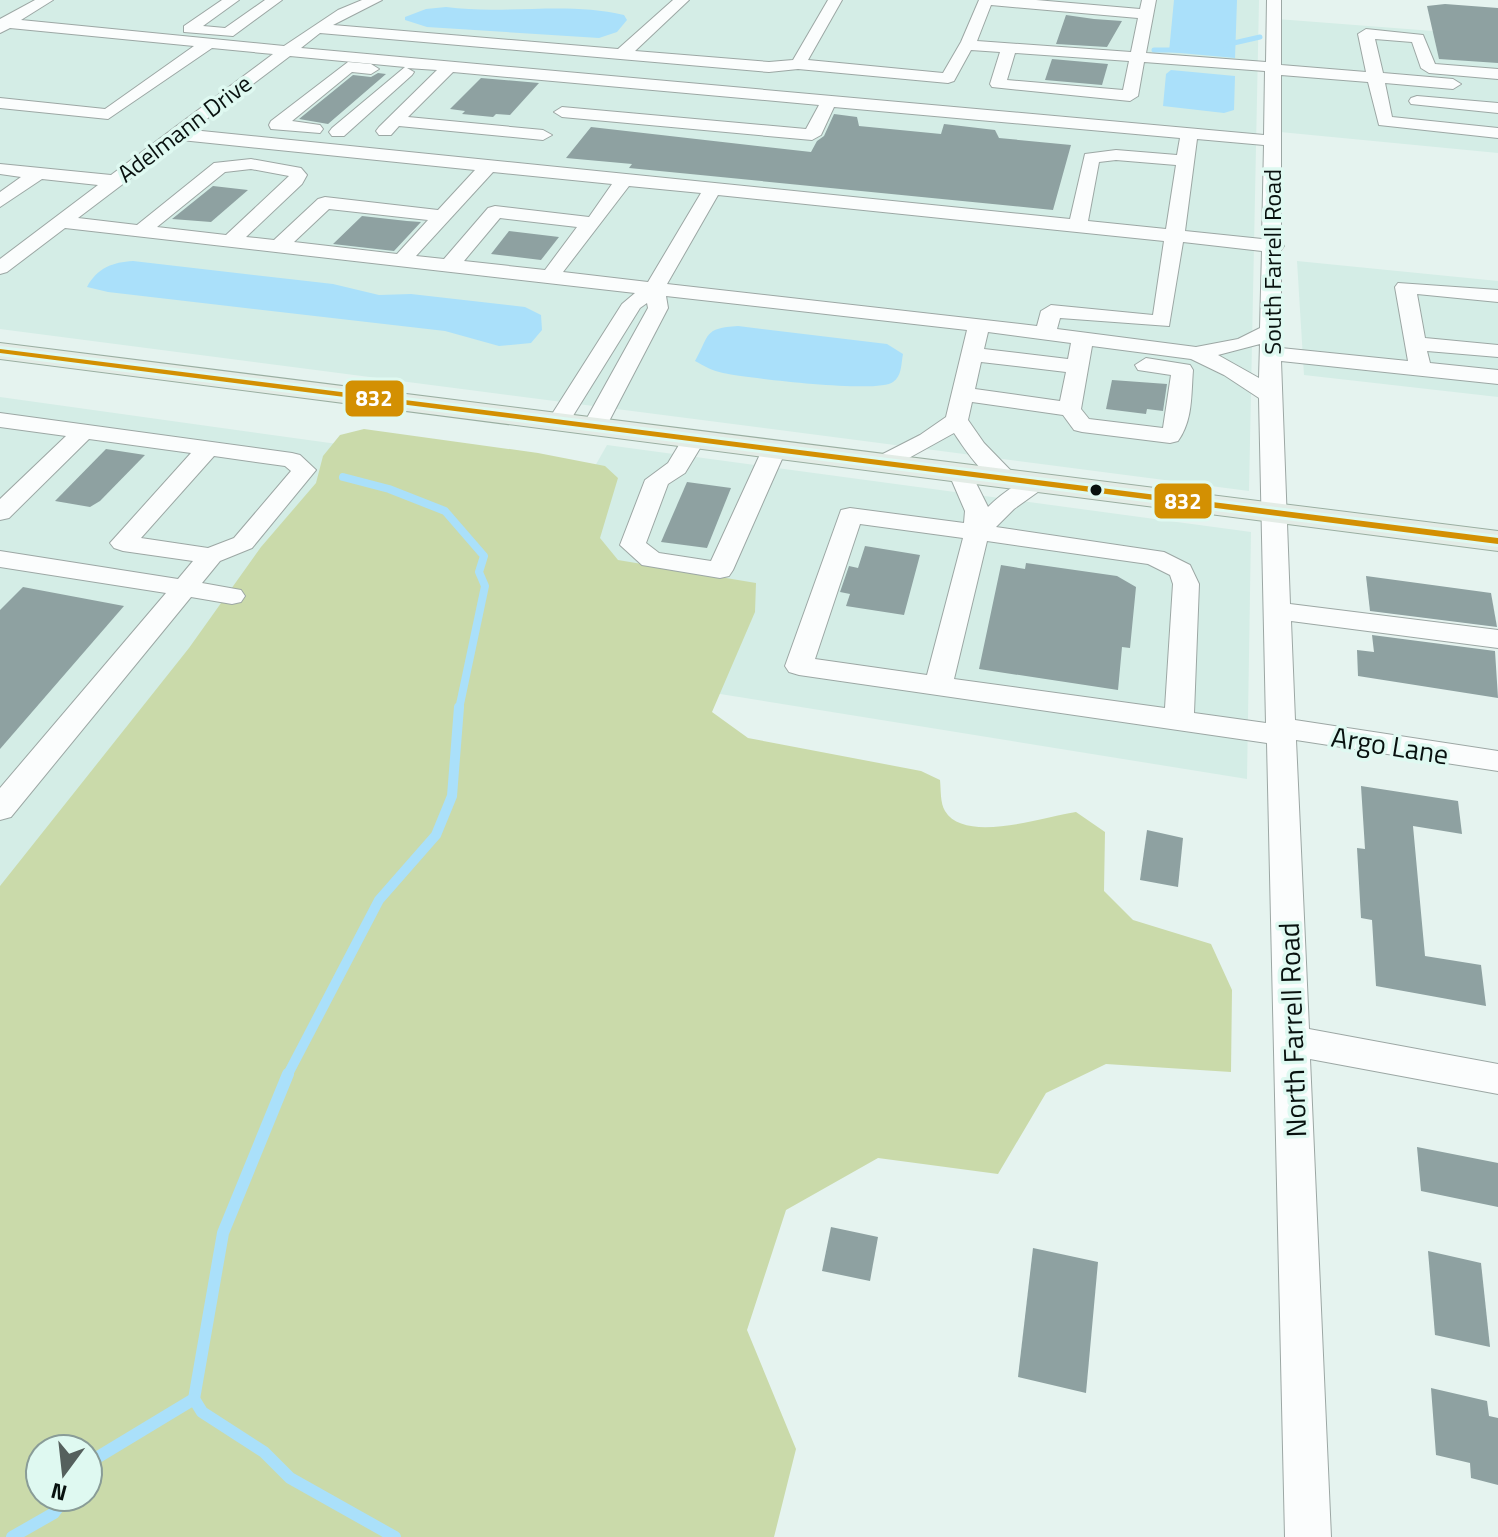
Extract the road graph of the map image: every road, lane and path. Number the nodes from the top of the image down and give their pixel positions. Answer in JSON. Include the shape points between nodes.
{"nodes":[{"id":1,"x":46,"y":0,"type":"edge"},
{"id":2,"x":232,"y":0,"type":"edge"},
{"id":3,"x":275,"y":0,"type":"edge"},
{"id":4,"x":375,"y":0,"type":"edge"},
{"id":5,"x":682,"y":0,"type":"edge"},
{"id":6,"x":835,"y":0,"type":"edge"},
{"id":7,"x":986,"y":0,"type":"edge"},
{"id":8,"x":1274,"y":0,"type":"edge"},
{"id":9,"x":1027,"y":2,"type":"edge"},
{"id":10,"x":1048,"y":7,"type":"edge"},
{"id":11,"x":1148,"y":7,"type":"edge"},
{"id":12,"x":2,"y":25,"type":"edge"},
{"id":13,"x":317,"y":28,"type":"junction"},
{"id":14,"x":189,"y":29,"type":"junction"},
{"id":15,"x":171,"y":39,"type":"junction"},
{"id":16,"x":209,"y":43,"type":"junction"},
{"id":17,"x":968,"y":45,"type":"junction"},
{"id":18,"x":286,"y":51,"type":"junction"},
{"id":19,"x":1140,"y":52,"type":"junction"},
{"id":20,"x":622,"y":54,"type":"junction"},
{"id":21,"x":1012,"y":57,"type":"junction"},
{"id":22,"x":798,"y":64,"type":"junction"},
{"id":23,"x":449,"y":67,"type":"junction"},
{"id":24,"x":410,"y":68,"type":"junction"},
{"id":25,"x":1272,"y":68,"type":"junction"},
{"id":26,"x":1429,"y":68,"type":"junction"},
{"id":27,"x":1498,"y":74,"type":"edge"},
{"id":28,"x":1374,"y":77,"type":"junction"},
{"id":29,"x":589,"y":79,"type":"junction"},
{"id":30,"x":1411,"y":80,"type":"junction"},
{"id":31,"x":1498,"y":88,"type":"edge"},
{"id":32,"x":1379,"y":97,"type":"junction"},
{"id":33,"x":829,"y":101,"type":"junction"},
{"id":34,"x":0,"y":103,"type":"edge"},
{"id":35,"x":26,"y":106,"type":"junction"},
{"id":36,"x":1498,"y":108,"type":"edge"},
{"id":37,"x":562,"y":112,"type":"junction"},
{"id":38,"x":395,"y":121,"type":"junction"},
{"id":39,"x":0,"y":123,"type":"edge"},
{"id":40,"x":1498,"y":133,"type":"edge"},
{"id":41,"x":177,"y":134,"type":"junction"},
{"id":42,"x":1189,"y":134,"type":"junction"},
{"id":43,"x":543,"y":135,"type":"junction"},
{"id":44,"x":380,"y":136,"type":"junction"},
{"id":45,"x":336,"y":141,"type":"junction"},
{"id":46,"x":1272,"y":141,"type":"junction"},
{"id":47,"x":363,"y":153,"type":"junction"},
{"id":48,"x":1185,"y":161,"type":"junction"},
{"id":49,"x":488,"y":166,"type":"junction"},
{"id":50,"x":0,"y":169,"type":"edge"},
{"id":51,"x":516,"y":169,"type":"junction"},
{"id":52,"x":295,"y":172,"type":"junction"},
{"id":53,"x":38,"y":173,"type":"junction"},
{"id":54,"x":624,"y":180,"type":"junction"},
{"id":55,"x":113,"y":181,"type":"junction"},
{"id":56,"x":712,"y":189,"type":"junction"},
{"id":57,"x":0,"y":201,"type":"edge"},
{"id":58,"x":388,"y":211,"type":"junction"},
{"id":59,"x":442,"y":216,"type":"junction"},
{"id":60,"x":60,"y":222,"type":"junction"},
{"id":61,"x":589,"y":223,"type":"junction"},
{"id":62,"x":1078,"y":226,"type":"junction"},
{"id":63,"x":141,"y":231,"type":"junction"},
{"id":64,"x":1175,"y":236,"type":"junction"},
{"id":65,"x":230,"y":241,"type":"junction"},
{"id":66,"x":1274,"y":246,"type":"junction"},
{"id":67,"x":278,"y":247,"type":"junction"},
{"id":68,"x":315,"y":251,"type":"junction"},
{"id":69,"x":401,"y":261,"type":"junction"},
{"id":70,"x":449,"y":266,"type":"junction"},
{"id":71,"x":0,"y":268,"type":"edge"},
{"id":72,"x":550,"y":277,"type":"junction"},
{"id":73,"x":654,"y":289,"type":"junction"},
{"id":74,"x":1407,"y":296,"type":"junction"},
{"id":75,"x":1498,"y":296,"type":"edge"},
{"id":76,"x":1498,"y":303,"type":"edge"},
{"id":77,"x":979,"y":325,"type":"junction"},
{"id":78,"x":1045,"y":334,"type":"junction"},
{"id":79,"x":1271,"y":342,"type":"junction"},
{"id":80,"x":1415,"y":343,"type":"junction"},
{"id":81,"x":0,"y":351,"type":"edge"},
{"id":82,"x":1498,"y":351,"type":"edge"},
{"id":83,"x":1196,"y":353,"type":"junction"},
{"id":84,"x":972,"y":354,"type":"junction"},
{"id":85,"x":1080,"y":354,"type":"junction"},
{"id":86,"x":1420,"y":369,"type":"junction"},
{"id":87,"x":1498,"y":377,"type":"edge"},
{"id":88,"x":962,"y":394,"type":"junction"},
{"id":89,"x":1270,"y":395,"type":"junction"},
{"id":90,"x":1070,"y":409,"type":"junction"},
{"id":91,"x":0,"y":420,"type":"edge"},
{"id":92,"x":957,"y":420,"type":"junction"},
{"id":93,"x":558,"y":422,"type":"junction"},
{"id":94,"x":594,"y":427,"type":"junction"},
{"id":95,"x":84,"y":431,"type":"junction"},
{"id":96,"x":693,"y":440,"type":"junction"},
{"id":97,"x":208,"y":449,"type":"junction"},
{"id":98,"x":774,"y":450,"type":"junction"},
{"id":99,"x":881,"y":464,"type":"junction"},
{"id":100,"x":961,"y":474,"type":"junction"},
{"id":101,"x":1022,"y":482,"type":"junction"},
{"id":102,"x":0,"y":513,"type":"edge"},
{"id":103,"x":1276,"y":518,"type":"junction"},
{"id":104,"x":977,"y":532,"type":"junction"},
{"id":105,"x":1498,"y":541,"type":"edge"},
{"id":106,"x":211,"y":556,"type":"junction"},
{"id":107,"x":0,"y":559,"type":"edge"},
{"id":108,"x":184,"y":589,"type":"junction"},
{"id":109,"x":232,"y":596,"type":"dead end"},
{"id":110,"x":1279,"y":611,"type":"junction"},
{"id":111,"x":1498,"y":639,"type":"edge"},
{"id":112,"x":938,"y":686,"type":"junction"},
{"id":113,"x":1179,"y":721,"type":"junction"},
{"id":114,"x":1282,"y":732,"type":"junction"},
{"id":115,"x":1498,"y":761,"type":"edge"},
{"id":116,"x":0,"y":809,"type":"edge"},
{"id":117,"x":1293,"y":1041,"type":"junction"},
{"id":118,"x":1498,"y":1079,"type":"edge"},
{"id":119,"x":1308,"y":1537,"type":"edge"}],
"edges":[{"from":1,"to":12,"type":"street"},
{"from":2,"to":14,"type":"street"},
{"from":3,"to":14,"type":"street","via":[[228,33]]},
{"from":4,"to":13,"type":"street","name":"Adelmann Drive"},
{"from":5,"to":20,"type":"street"},
{"from":6,"to":22,"type":"street"},
{"from":7,"to":9,"type":"street"},
{"from":7,"to":17,"type":"street"},
{"from":8,"to":25,"type":"street","name":"South Farrell Road"},
{"from":9,"to":10,"type":"street"},
{"from":10,"to":11,"type":"street"},
{"from":11,"to":19,"type":"street"},
{"from":12,"to":15,"type":"street"},
{"from":13,"to":18,"type":"street","name":"Adelmann Drive"},
{"from":13,"to":20,"type":"street"},
{"from":14,"to":15,"type":"street"},
{"from":15,"to":16,"type":"street"},
{"from":16,"to":18,"type":"street"},
{"from":16,"to":35,"type":"street","via":[[108,114]]},
{"from":17,"to":21,"type":"street"},
{"from":17,"to":22,"type":"street","via":[[948,78]]},
{"from":18,"to":24,"type":"street"},
{"from":18,"to":41,"type":"street","name":"Adelmann Drive"},
{"from":19,"to":21,"type":"street"},
{"from":19,"to":21,"type":"street","via":[[1035,37],[1018,39]]},
{"from":19,"to":21,"type":"street","via":[[1127,76],[1130,96],[998,84]]},
{"from":19,"to":25,"type":"street"},
{"from":20,"to":22,"type":"street","via":[[769,67]]},
{"from":23,"to":24,"type":"street"},
{"from":23,"to":29,"type":"street"},
{"from":23,"to":38,"type":"street"},
{"from":24,"to":45,"type":"street"},
{"from":24,"to":45,"type":"street","via":[[348,67],[277,125]]},
{"from":25,"to":28,"type":"street"},
{"from":25,"to":46,"type":"street","name":"South Farrell Road"},
{"from":26,"to":27,"type":"street"},
{"from":26,"to":28,"type":"street","via":[[1418,38],[1366,34]]},
{"from":26,"to":30,"type":"street","via":[[1424,77]]},
{"from":28,"to":30,"type":"street"},
{"from":28,"to":32,"type":"street"},
{"from":29,"to":33,"type":"street"},
{"from":29,"to":37,"type":"street"},
{"from":30,"to":31,"type":"street"},
{"from":32,"to":36,"type":"street"},
{"from":32,"to":40,"type":"street","via":[[1388,122]]},
{"from":33,"to":37,"type":"street","via":[[812,135]]},
{"from":33,"to":42,"type":"street"},
{"from":34,"to":35,"type":"street"},
{"from":35,"to":39,"type":"street"},
{"from":37,"to":43,"type":"street"},
{"from":38,"to":43,"type":"street"},
{"from":38,"to":44,"type":"street"},
{"from":41,"to":45,"type":"street"},
{"from":41,"to":55,"type":"street","name":"Adelmann Drive"},
{"from":42,"to":46,"type":"street"},
{"from":42,"to":48,"type":"street"},
{"from":43,"to":51,"type":"street"},
{"from":44,"to":45,"type":"street"},
{"from":44,"to":47,"type":"street"},
{"from":45,"to":47,"type":"street"},
{"from":45,"to":52,"type":"street","via":[[317,164]]},
{"from":46,"to":66,"type":"street","name":"South Farrell Road"},
{"from":47,"to":49,"type":"street"},
{"from":48,"to":62,"type":"street","via":[[1091,158]]},
{"from":48,"to":64,"type":"street"},
{"from":49,"to":51,"type":"street"},
{"from":49,"to":59,"type":"street"},
{"from":50,"to":53,"type":"street"},
{"from":51,"to":54,"type":"street"},
{"from":52,"to":63,"type":"street","via":[[251,164],[220,167]]},
{"from":52,"to":65,"type":"street","via":[[296,180]]},
{"from":53,"to":55,"type":"street"},
{"from":53,"to":57,"type":"street"},
{"from":54,"to":56,"type":"street"},
{"from":54,"to":61,"type":"street"},
{"from":55,"to":60,"type":"street","name":"Adelmann Drive"},
{"from":56,"to":62,"type":"street"},
{"from":56,"to":73,"type":"street"},
{"from":58,"to":59,"type":"street"},
{"from":58,"to":67,"type":"street","via":[[325,203]]},
{"from":58,"to":68,"type":"street","via":[[356,212]]},
{"from":59,"to":69,"type":"street"},
{"from":60,"to":63,"type":"street"},
{"from":60,"to":71,"type":"street","name":"Adelmann Drive"},
{"from":61,"to":70,"type":"street","via":[[495,212]]},
{"from":61,"to":72,"type":"street"},
{"from":62,"to":64,"type":"street"},
{"from":63,"to":65,"type":"street"},
{"from":64,"to":66,"type":"street"},
{"from":64,"to":78,"type":"street","via":[[1162,322],[1051,311]]},
{"from":65,"to":67,"type":"street"},
{"from":66,"to":79,"type":"street","name":"South Farrell Road"},
{"from":67,"to":68,"type":"street"},
{"from":68,"to":69,"type":"street"},
{"from":69,"to":70,"type":"street"},
{"from":70,"to":72,"type":"street"},
{"from":72,"to":73,"type":"street"},
{"from":73,"to":77,"type":"street"},
{"from":73,"to":93,"type":"street","via":[[632,304]]},
{"from":73,"to":94,"type":"street","via":[[658,308]]},
{"from":74,"to":75,"type":"street","via":[[1405,287]]},
{"from":74,"to":76,"type":"street"},
{"from":74,"to":80,"type":"street"},
{"from":77,"to":78,"type":"street"},
{"from":77,"to":84,"type":"street"},
{"from":78,"to":85,"type":"street"},
{"from":79,"to":83,"type":"street"},
{"from":79,"to":86,"type":"street"},
{"from":79,"to":89,"type":"street","name":"South Farrell Road"},
{"from":80,"to":82,"type":"street"},
{"from":80,"to":86,"type":"street"},
{"from":81,"to":93,"type":"main road"},
{"from":83,"to":85,"type":"street"},
{"from":83,"to":89,"type":"street"},
{"from":84,"to":85,"type":"street"},
{"from":84,"to":88,"type":"street"},
{"from":85,"to":90,"type":"street"},
{"from":85,"to":90,"type":"street","via":[[1182,370],[1177,424],[1170,436],[1107,430],[1082,425]]},
{"from":86,"to":87,"type":"street"},
{"from":88,"to":90,"type":"street"},
{"from":88,"to":92,"type":"street"},
{"from":89,"to":103,"type":"street","name":"South Farrell Road"},
{"from":91,"to":95,"type":"street"},
{"from":92,"to":99,"type":"street"},
{"from":92,"to":101,"type":"street","via":[[976,448]]},
{"from":93,"to":94,"type":"main road"},
{"from":94,"to":96,"type":"main road"},
{"from":95,"to":97,"type":"street"},
{"from":95,"to":102,"type":"street"},
{"from":96,"to":98,"type":"main road"},
{"from":96,"to":98,"type":"street","via":[[677,468],[657,480],[633,545],[651,560],[720,570]]},
{"from":97,"to":106,"type":"street","via":[[123,543]]},
{"from":97,"to":106,"type":"street","via":[[292,460],[304,470],[243,543]]},
{"from":98,"to":99,"type":"main road"},
{"from":99,"to":100,"type":"main road"},
{"from":100,"to":101,"type":"main road"},
{"from":100,"to":104,"type":"street","via":[[977,511]]},
{"from":101,"to":103,"type":"main road"},
{"from":101,"to":104,"type":"street"},
{"from":103,"to":105,"type":"main road"},
{"from":103,"to":110,"type":"street","name":"North Farrell Road"},
{"from":104,"to":112,"type":"street"},
{"from":104,"to":112,"type":"street","name":"Argo Lane","via":[[850,515],[799,666]]},
{"from":104,"to":113,"type":"street","via":[[1155,557],[1181,571],[1186,584]]},
{"from":106,"to":108,"type":"street"},
{"from":107,"to":108,"type":"street"},
{"from":108,"to":109,"type":"street"},
{"from":108,"to":116,"type":"street"},
{"from":110,"to":111,"type":"street"},
{"from":110,"to":114,"type":"street","name":"North Farrell Road"},
{"from":112,"to":113,"type":"street","name":"Argo Lane"},
{"from":113,"to":114,"type":"street","name":"Argo Lane"},
{"from":114,"to":115,"type":"street","name":"Argo Lane"},
{"from":114,"to":117,"type":"street","name":"North Farrell Road"},
{"from":117,"to":118,"type":"street"},
{"from":117,"to":119,"type":"street","name":"North Farrell Road"}]}
